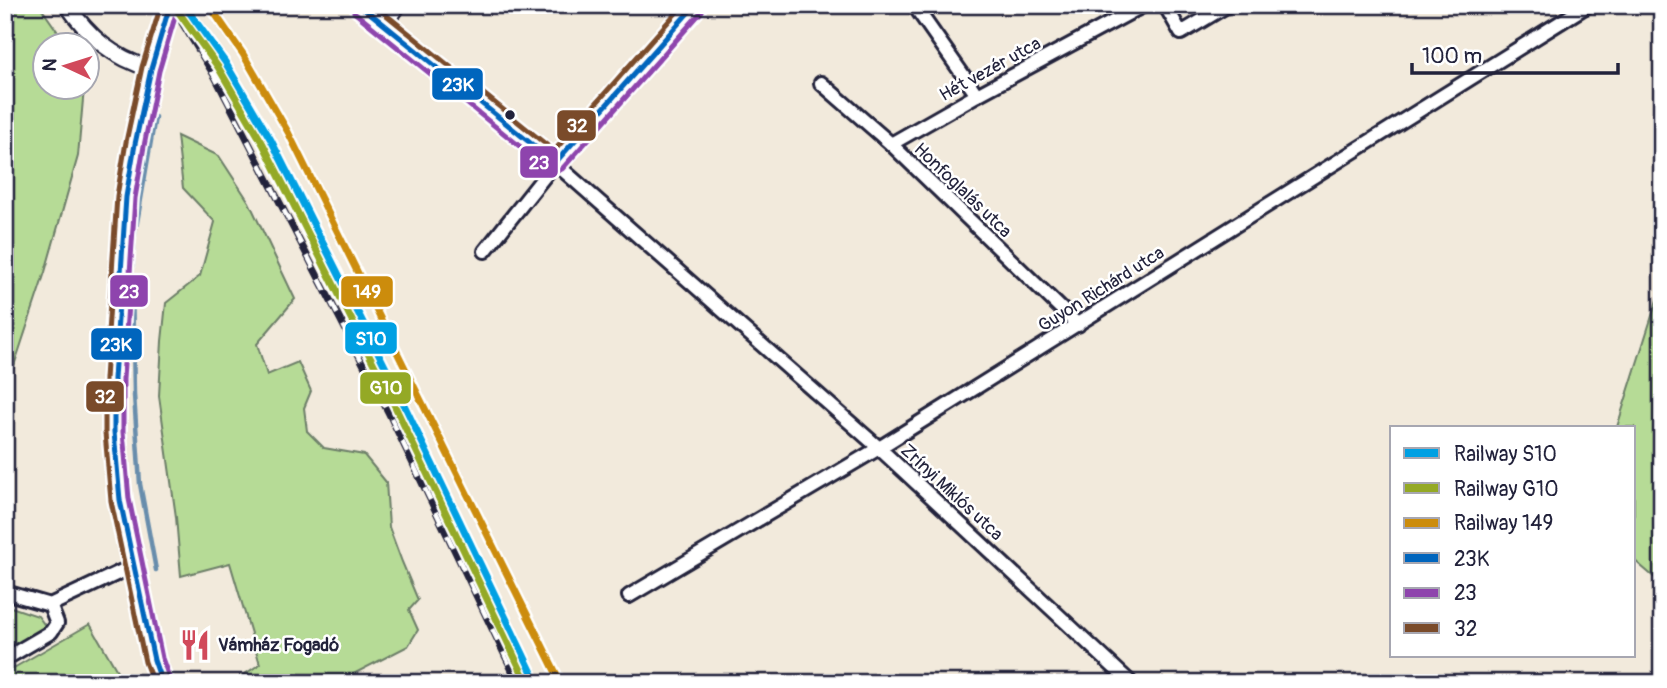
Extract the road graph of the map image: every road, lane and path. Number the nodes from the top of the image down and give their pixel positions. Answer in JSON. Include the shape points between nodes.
{"nodes":[{"id":1,"x":67,"y":5,"type":"edge"},
{"id":2,"x":170,"y":5,"type":"edge"},
{"id":3,"x":360,"y":5,"type":"edge"},
{"id":4,"x":398,"y":5,"type":"edge"},
{"id":5,"x":695,"y":5,"type":"edge"},
{"id":6,"x":914,"y":5,"type":"edge"},
{"id":7,"x":1144,"y":5,"type":"edge"},
{"id":8,"x":1165,"y":5,"type":"edge"},
{"id":9,"x":1228,"y":5,"type":"edge"},
{"id":10,"x":1588,"y":5,"type":"edge"},
{"id":11,"x":385,"y":25,"type":"junction"},
{"id":12,"x":151,"y":69,"type":"junction"},
{"id":13,"x":821,"y":83,"type":"dead end"},
{"id":14,"x":977,"y":94,"type":"junction"},
{"id":15,"x":891,"y":144,"type":"junction"},
{"id":16,"x":555,"y":163,"type":"junction"},
{"id":17,"x":485,"y":251,"type":"dead end"},
{"id":18,"x":1078,"y":325,"type":"junction"},
{"id":19,"x":879,"y":448,"type":"junction"},
{"id":20,"x":133,"y":566,"type":"junction"},
{"id":21,"x":5,"y":592,"type":"edge"},
{"id":22,"x":629,"y":596,"type":"dead end"},
{"id":23,"x":50,"y":605,"type":"junction"},
{"id":24,"x":5,"y":659,"type":"edge"},
{"id":25,"x":162,"y":683,"type":"edge"},
{"id":26,"x":1131,"y":683,"type":"edge"}],
"edges":[{"from":1,"to":12,"type":"street","via":[[81,26],[112,52]]},
{"from":2,"to":12,"type":"main road"},
{"from":3,"to":11,"type":"street","name":"Zrínyi Miklós utca"},
{"from":4,"to":11,"type":"street"},
{"from":5,"to":16,"type":"street"},
{"from":6,"to":14,"type":"street"},
{"from":7,"to":14,"type":"street","name":"Hét vezér utca"},
{"from":8,"to":9,"type":"street","via":[[1181,33]]},
{"from":10,"to":18,"type":"street","name":"Guyon Richárd utca"},
{"from":11,"to":16,"type":"street","name":"Zrínyi Miklós utca"},
{"from":12,"to":20,"type":"main road","via":[[126,197],[114,379],[120,500]]},
{"from":13,"to":15,"type":"street","name":"Honfoglalás utca"},
{"from":14,"to":15,"type":"street","name":"Hét vezér utca"},
{"from":15,"to":18,"type":"street","name":"Honfoglalás utca"},
{"from":16,"to":17,"type":"street"},
{"from":16,"to":19,"type":"street","name":"Zrínyi Miklós utca"},
{"from":18,"to":19,"type":"street","name":"Guyon Richárd utca"},
{"from":19,"to":22,"type":"street","name":"Guyon Richárd utca"},
{"from":19,"to":26,"type":"street","name":"Zrínyi Miklós utca"},
{"from":20,"to":23,"type":"street"},
{"from":20,"to":25,"type":"main road"},
{"from":21,"to":23,"type":"street"},
{"from":23,"to":24,"type":"street","via":[[57,622],[51,632]]}]}
